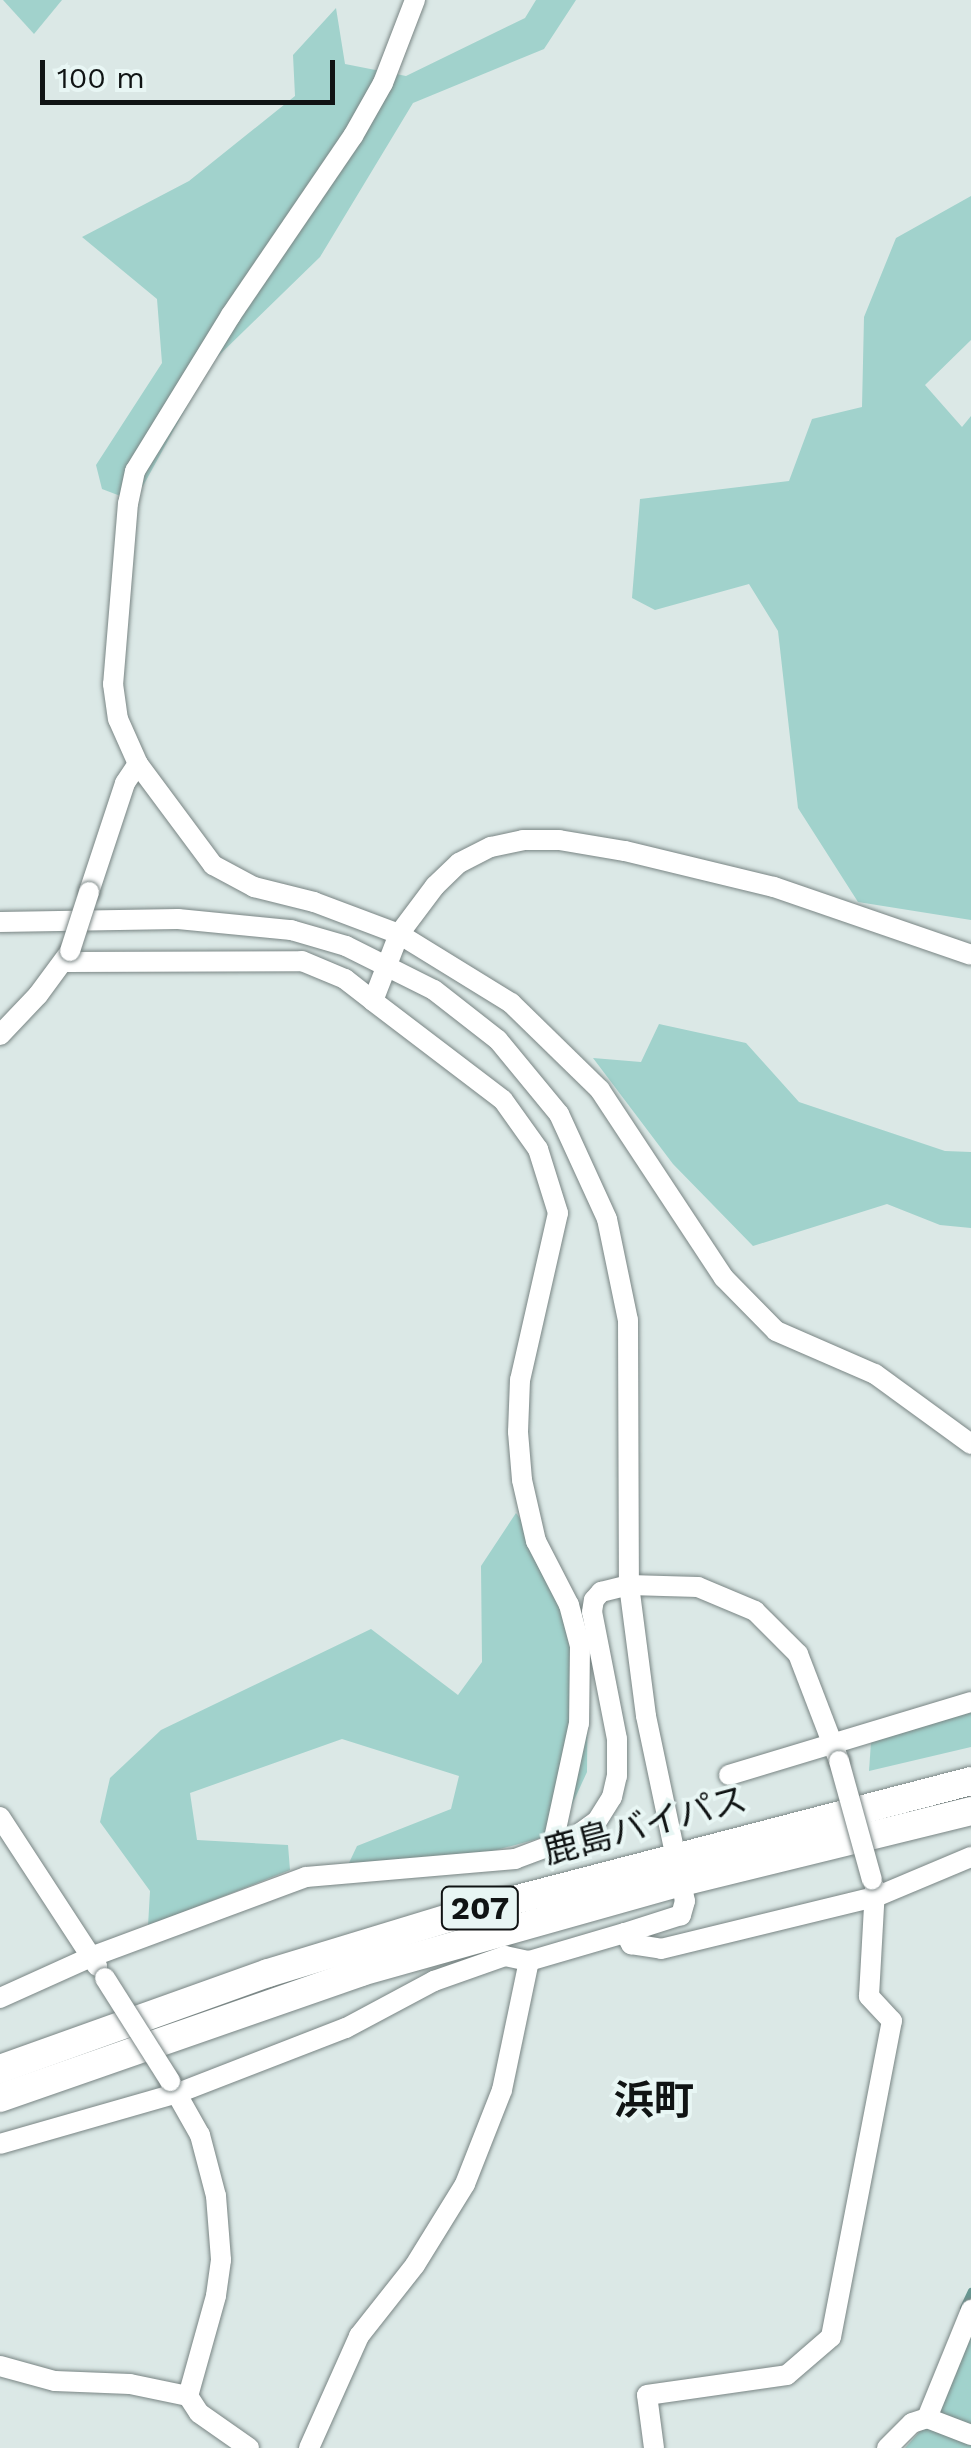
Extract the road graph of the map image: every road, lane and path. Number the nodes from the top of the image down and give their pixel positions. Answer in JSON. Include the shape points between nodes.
{"nodes":[{"id":1,"x":415,"y":0,"type":"edge"},
{"id":2,"x":138,"y":764,"type":"junction"},
{"id":3,"x":0,"y":922,"type":"edge"},
{"id":4,"x":399,"y":934,"type":"junction"},
{"id":5,"x":971,"y":955,"type":"edge"},
{"id":6,"x":67,"y":956,"type":"junction"},
{"id":7,"x":388,"y":965,"type":"junction"},
{"id":8,"x":373,"y":1001,"type":"junction"},
{"id":9,"x":0,"y":1035,"type":"edge"},
{"id":10,"x":971,"y":1444,"type":"edge"},
{"id":11,"x":629,"y":1585,"type":"junction"},
{"id":12,"x":971,"y":1702,"type":"edge"},
{"id":13,"x":837,"y":1753,"type":"junction"},
{"id":14,"x":728,"y":1774,"type":"dead end"},
{"id":15,"x":971,"y":1781,"type":"edge"},
{"id":16,"x":971,"y":1810,"type":"edge"},
{"id":17,"x":0,"y":1817,"type":"edge"},
{"id":18,"x":552,"y":1848,"type":"junction"},
{"id":19,"x":971,"y":1857,"type":"edge"},
{"id":20,"x":679,"y":1868,"type":"junction"},
{"id":21,"x":875,"y":1888,"type":"junction"},
{"id":22,"x":625,"y":1933,"type":"junction"},
{"id":23,"x":92,"y":1956,"type":"junction"},
{"id":24,"x":530,"y":1962,"type":"junction"},
{"id":25,"x":0,"y":1998,"type":"edge"},
{"id":26,"x":0,"y":2070,"type":"edge"},
{"id":27,"x":174,"y":2087,"type":"junction"},
{"id":28,"x":0,"y":2098,"type":"edge"},
{"id":29,"x":0,"y":2144,"type":"edge"},
{"id":30,"x":971,"y":2310,"type":"edge"},
{"id":31,"x":0,"y":2366,"type":"edge"},
{"id":32,"x":188,"y":2396,"type":"junction"},
{"id":33,"x":927,"y":2418,"type":"junction"},
{"id":34,"x":971,"y":2435,"type":"edge"},
{"id":35,"x":250,"y":2448,"type":"edge"},
{"id":36,"x":310,"y":2448,"type":"edge"},
{"id":37,"x":654,"y":2448,"type":"edge"},
{"id":38,"x":887,"y":2448,"type":"edge"}],
"edges":[{"from":1,"to":2,"type":"street","via":[[383,83],[353,136],[135,471],[113,684],[118,719]]},
{"from":2,"to":4,"type":"street","via":[[213,864],[254,888]]},
{"from":2,"to":6,"type":"street","bridge":true},
{"from":3,"to":7,"type":"street","via":[[242,923],[310,936]]},
{"from":4,"to":5,"type":"street","via":[[459,864],[491,847],[560,840],[774,887]]},
{"from":4,"to":7,"type":"street"},
{"from":4,"to":10,"type":"street","via":[[511,1002],[600,1090],[724,1278],[776,1330],[874,1374]]},
{"from":6,"to":8,"type":"street","via":[[302,961]]},
{"from":6,"to":9,"type":"street"},
{"from":7,"to":8,"type":"street"},
{"from":7,"to":11,"type":"street","via":[[434,990],[498,1040],[559,1114],[607,1219],[628,1320]]},
{"from":8,"to":18,"type":"street","via":[[503,1100],[538,1150],[558,1212],[520,1380],[518,1432],[536,1541],[580,1646],[579,1723]]},
{"from":11,"to":13,"type":"street","via":[[698,1586],[754,1611],[798,1654]]},
{"from":11,"to":18,"type":"street","via":[[601,1592],[592,1612],[617,1739],[612,1797],[597,1821]]},
{"from":11,"to":20,"type":"street","via":[[646,1716]]},
{"from":12,"to":13,"type":"street"},
{"from":13,"to":14,"type":"street"},
{"from":13,"to":21,"type":"street","bridge":true},
{"from":15,"to":20,"type":"highway","name":"鹿島バイパス","number":"207"},
{"from":16,"to":20,"type":"highway","name":"鹿島バイパス","number":"207"},
{"from":17,"to":23,"type":"street"},
{"from":18,"to":23,"type":"street","via":[[515,1859],[306,1877]]},
{"from":19,"to":21,"type":"street"},
{"from":20,"to":22,"type":"street","via":[[681,1915]]},
{"from":20,"to":26,"type":"highway","name":"鹿島バイパス","number":"207","via":[[268,1973]]},
{"from":20,"to":28,"type":"highway","name":"鹿島バイパス","number":"207"},
{"from":21,"to":22,"type":"street","via":[[661,1949],[630,1944]]},
{"from":21,"to":37,"type":"street","via":[[869,1996],[892,2022],[832,2337],[787,2374],[648,2395]]},
{"from":22,"to":24,"type":"street"},
{"from":23,"to":25,"type":"street"},
{"from":23,"to":27,"type":"street","bridge":true},
{"from":24,"to":27,"type":"street","via":[[505,1956],[434,1981],[346,2028]]},
{"from":24,"to":36,"type":"street","via":[[502,2090],[465,2184],[359,2336]]},
{"from":27,"to":29,"type":"street"},
{"from":27,"to":32,"type":"street","via":[[200,2135],[216,2196],[221,2260]]},
{"from":30,"to":33,"type":"street"},
{"from":31,"to":32,"type":"street","via":[[54,2381],[130,2384]]},
{"from":32,"to":35,"type":"street","via":[[199,2413]]},
{"from":33,"to":34,"type":"street"},
{"from":33,"to":38,"type":"street"}]}
